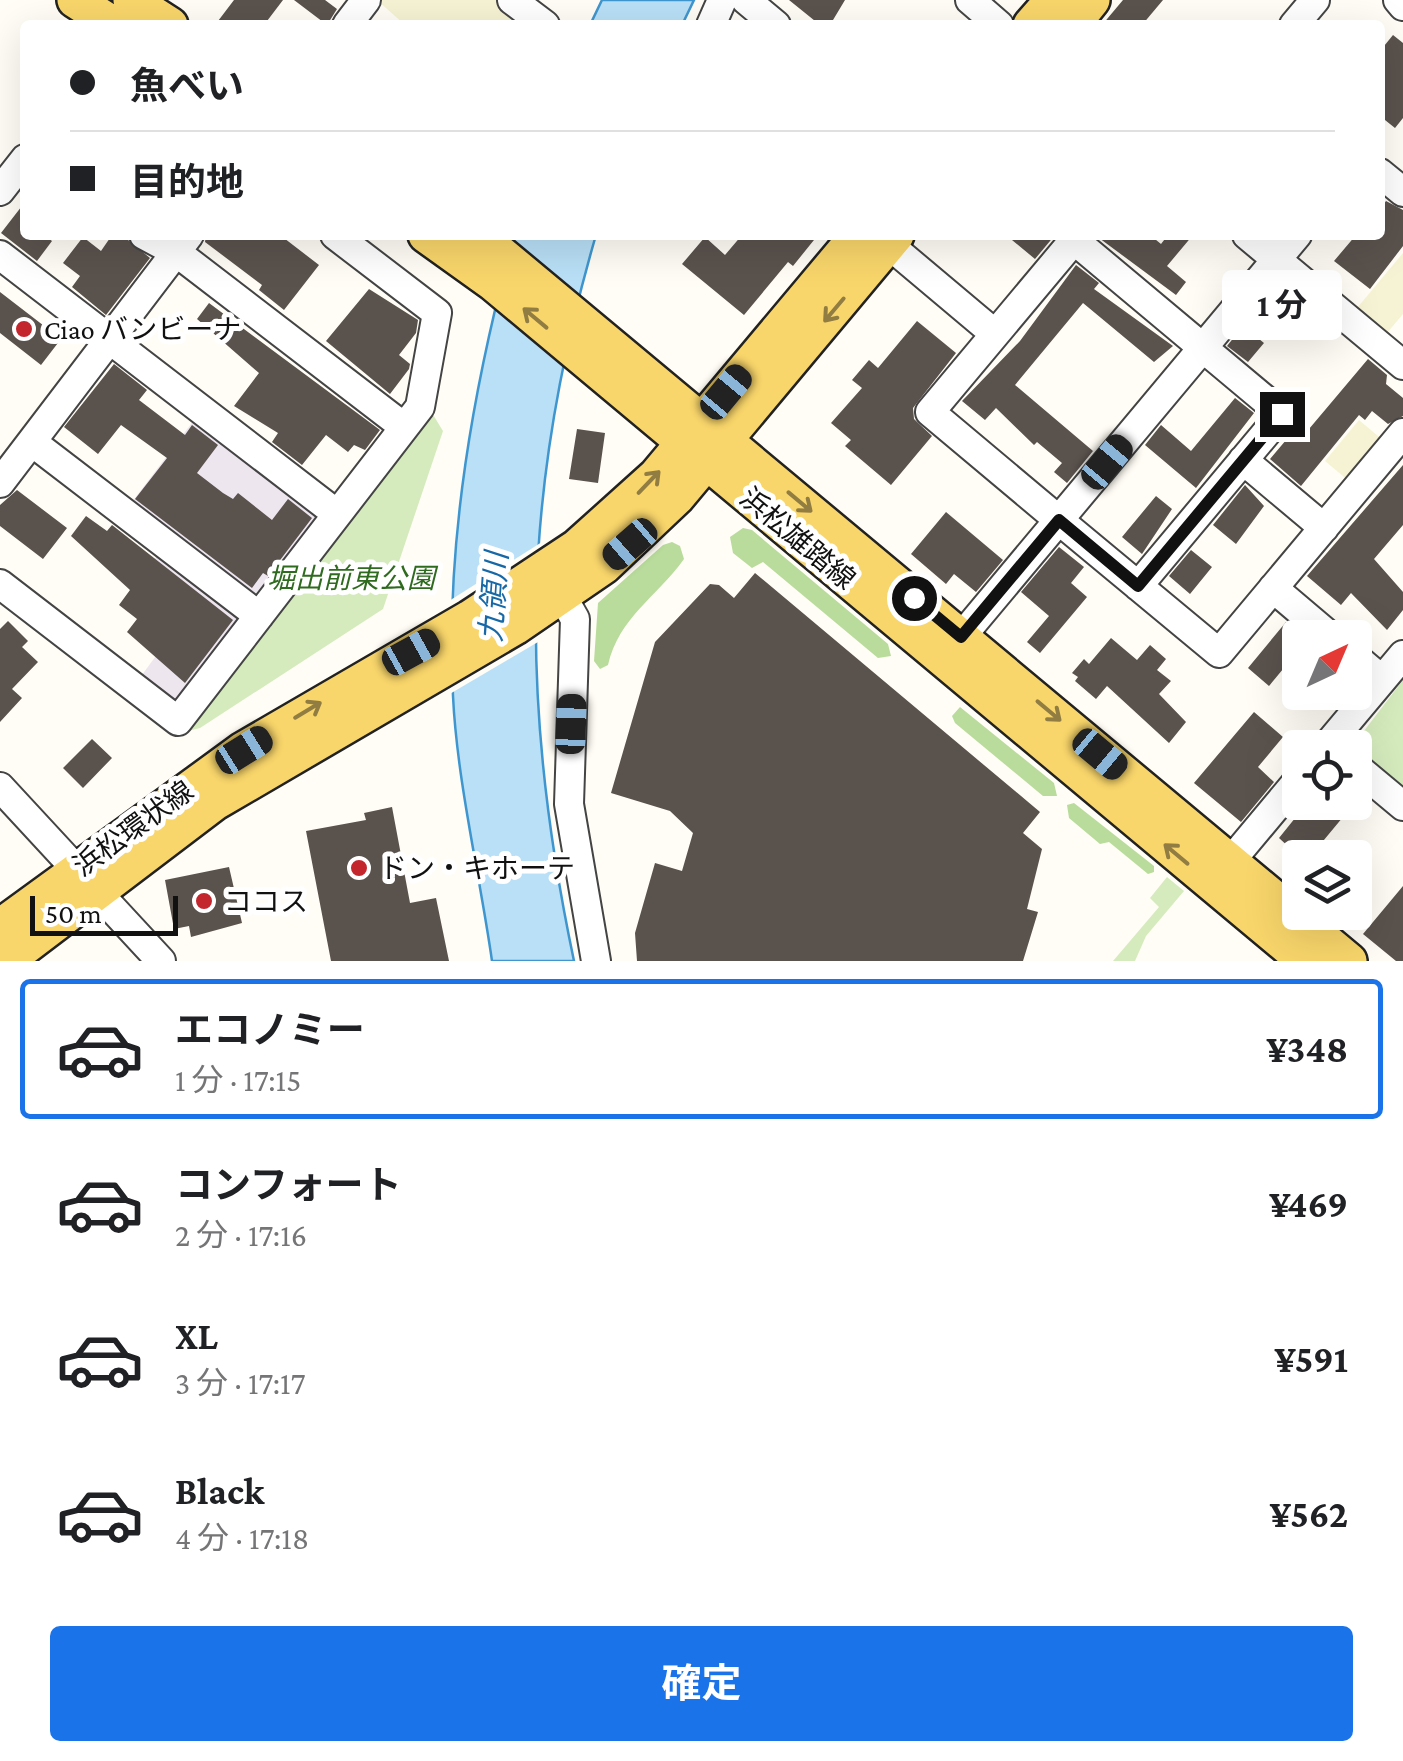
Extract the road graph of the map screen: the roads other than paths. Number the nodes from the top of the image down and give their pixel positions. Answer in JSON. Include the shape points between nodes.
{"nodes":[{"id":1,"x":75,"y":0,"type":"edge"},
{"id":2,"x":366,"y":0,"type":"edge"},
{"id":3,"x":512,"y":0,"type":"edge"},
{"id":4,"x":746,"y":0,"type":"edge"},
{"id":5,"x":970,"y":0,"type":"edge"},
{"id":6,"x":1053,"y":0,"type":"edge"},
{"id":7,"x":1092,"y":0,"type":"edge"},
{"id":8,"x":1315,"y":0,"type":"edge"},
{"id":9,"x":1398,"y":0,"type":"edge"},
{"id":10,"x":1403,"y":6,"type":"edge"},
{"id":11,"x":141,"y":12,"type":"edge"},
{"id":12,"x":351,"y":20,"type":"edge"},
{"id":13,"x":538,"y":20,"type":"edge"},
{"id":14,"x":770,"y":20,"type":"edge"},
{"id":15,"x":993,"y":20,"type":"edge"},
{"id":16,"x":1036,"y":20,"type":"edge"},
{"id":17,"x":1076,"y":20,"type":"edge"},
{"id":18,"x":1298,"y":20,"type":"edge"},
{"id":19,"x":20,"y":166,"type":"edge"},
{"id":20,"x":0,"y":192,"type":"edge"},
{"id":21,"x":342,"y":240,"type":"edge"},
{"id":22,"x":441,"y":240,"type":"edge"},
{"id":23,"x":869,"y":240,"type":"edge"},
{"id":24,"x":875,"y":240,"type":"edge"},
{"id":25,"x":1253,"y":240,"type":"edge"},
{"id":26,"x":1293,"y":240,"type":"edge"},
{"id":27,"x":182,"y":244,"type":"edge"},
{"id":28,"x":0,"y":256,"type":"edge"},
{"id":29,"x":491,"y":257,"type":"edge"},
{"id":30,"x":1276,"y":260,"type":"junction"},
{"id":31,"x":995,"y":334,"type":"junction"},
{"id":32,"x":110,"y":340,"type":"junction"},
{"id":33,"x":1202,"y":348,"type":"junction"},
{"id":34,"x":1403,"y":366,"type":"edge"},
{"id":35,"x":404,"y":428,"type":"junction"},
{"id":36,"x":1403,"y":433,"type":"edge"},
{"id":37,"x":704,"y":441,"type":"junction"},
{"id":38,"x":32,"y":442,"type":"junction"},
{"id":39,"x":1243,"y":460,"type":"junction"},
{"id":40,"x":0,"y":484,"type":"edge"},
{"id":41,"x":337,"y":514,"type":"junction"},
{"id":42,"x":1059,"y":520,"type":"junction"},
{"id":43,"x":1324,"y":528,"type":"junction"},
{"id":44,"x":0,"y":584,"type":"edge"},
{"id":45,"x":1138,"y":586,"type":"junction"},
{"id":46,"x":1273,"y":588,"type":"junction"},
{"id":47,"x":554,"y":590,"type":"junction"},
{"id":48,"x":259,"y":616,"type":"junction"},
{"id":49,"x":1311,"y":620,"type":"edge"},
{"id":50,"x":961,"y":637,"type":"junction"},
{"id":51,"x":1403,"y":655,"type":"edge"},
{"id":52,"x":1372,"y":671,"type":"edge"},
{"id":53,"x":1382,"y":680,"type":"junction"},
{"id":54,"x":1342,"y":730,"type":"edge"},
{"id":55,"x":1372,"y":780,"type":"edge"},
{"id":56,"x":0,"y":788,"type":"edge"},
{"id":57,"x":1282,"y":799,"type":"edge"},
{"id":58,"x":1403,"y":806,"type":"edge"},
{"id":59,"x":1220,"y":873,"type":"junction"},
{"id":60,"x":86,"y":880,"type":"junction"},
{"id":61,"x":0,"y":927,"type":"edge"},
{"id":62,"x":6,"y":961,"type":"edge"},
{"id":63,"x":161,"y":961,"type":"edge"},
{"id":64,"x":596,"y":961,"type":"edge"},
{"id":65,"x":1305,"y":961,"type":"edge"},
{"id":66,"x":1349,"y":961,"type":"edge"}],
"edges":[{"from":1,"to":11,"type":"main road"},
{"from":2,"to":12,"type":"street"},
{"from":3,"to":13,"type":"street"},
{"from":4,"to":14,"type":"street"},
{"from":5,"to":15,"type":"street"},
{"from":6,"to":16,"type":"main road"},
{"from":7,"to":17,"type":"main road"},
{"from":8,"to":18,"type":"street"},
{"from":9,"to":10,"type":"street"},
{"from":19,"to":20,"type":"street"},
{"from":21,"to":35,"type":"street","via":[[436,312],[420,407]]},
{"from":22,"to":29,"type":"main road","name":"浜松雄踏線"},
{"from":23,"to":37,"type":"main road","name":"浜松環状線"},
{"from":24,"to":31,"type":"street"},
{"from":25,"to":30,"type":"street"},
{"from":26,"to":30,"type":"street"},
{"from":27,"to":32,"type":"street"},
{"from":27,"to":35,"type":"street"},
{"from":28,"to":32,"type":"street"},
{"from":29,"to":37,"type":"main road","name":"浜松雄踏線"},
{"from":30,"to":33,"type":"street"},
{"from":30,"to":34,"type":"street"},
{"from":31,"to":33,"type":"street","via":[[1074,240]]},
{"from":31,"to":42,"type":"street","via":[[930,412]]},
{"from":32,"to":38,"type":"street"},
{"from":32,"to":41,"type":"street"},
{"from":33,"to":39,"type":"street","via":[[1282,414]]},
{"from":33,"to":42,"type":"street"},
{"from":35,"to":41,"type":"street"},
{"from":36,"to":43,"type":"street"},
{"from":37,"to":47,"type":"main road","name":"浜松環状線","via":[[631,501]]},
{"from":37,"to":50,"type":"main road","name":"浜松雄踏線","one_way":true},
{"from":59,"to":37,"type":"main road","name":"浜松雄踏線","one_way":true},
{"from":38,"to":40,"type":"street"},
{"from":38,"to":48,"type":"street"},
{"from":39,"to":43,"type":"street"},
{"from":39,"to":45,"type":"street"},
{"from":41,"to":48,"type":"street"},
{"from":42,"to":45,"type":"street"},
{"from":42,"to":50,"type":"street"},
{"from":43,"to":46,"type":"street"},
{"from":44,"to":48,"type":"street","via":[[178,720]]},
{"from":45,"to":46,"type":"street","via":[[1219,653]]},
{"from":46,"to":49,"type":"street"},
{"from":47,"to":60,"type":"main road","name":"浜松環状線","via":[[244,750]]},
{"from":47,"to":64,"type":"street","via":[[575,618],[571,829]]},
{"from":50,"to":59,"type":"main road","name":"浜松雄踏線","one_way":true},
{"from":51,"to":53,"type":"street"},
{"from":52,"to":53,"type":"street"},
{"from":53,"to":54,"type":"street"},
{"from":55,"to":58,"type":"street"},
{"from":56,"to":60,"type":"street"},
{"from":57,"to":59,"type":"street"},
{"from":59,"to":65,"type":"main road","name":"浜松雄踏線"},
{"from":59,"to":66,"type":"main road","name":"浜松雄踏線"},
{"from":60,"to":61,"type":"main road","name":"浜松環状線"},
{"from":60,"to":62,"type":"main road","name":"浜松環状線"},
{"from":60,"to":63,"type":"street"}]}
